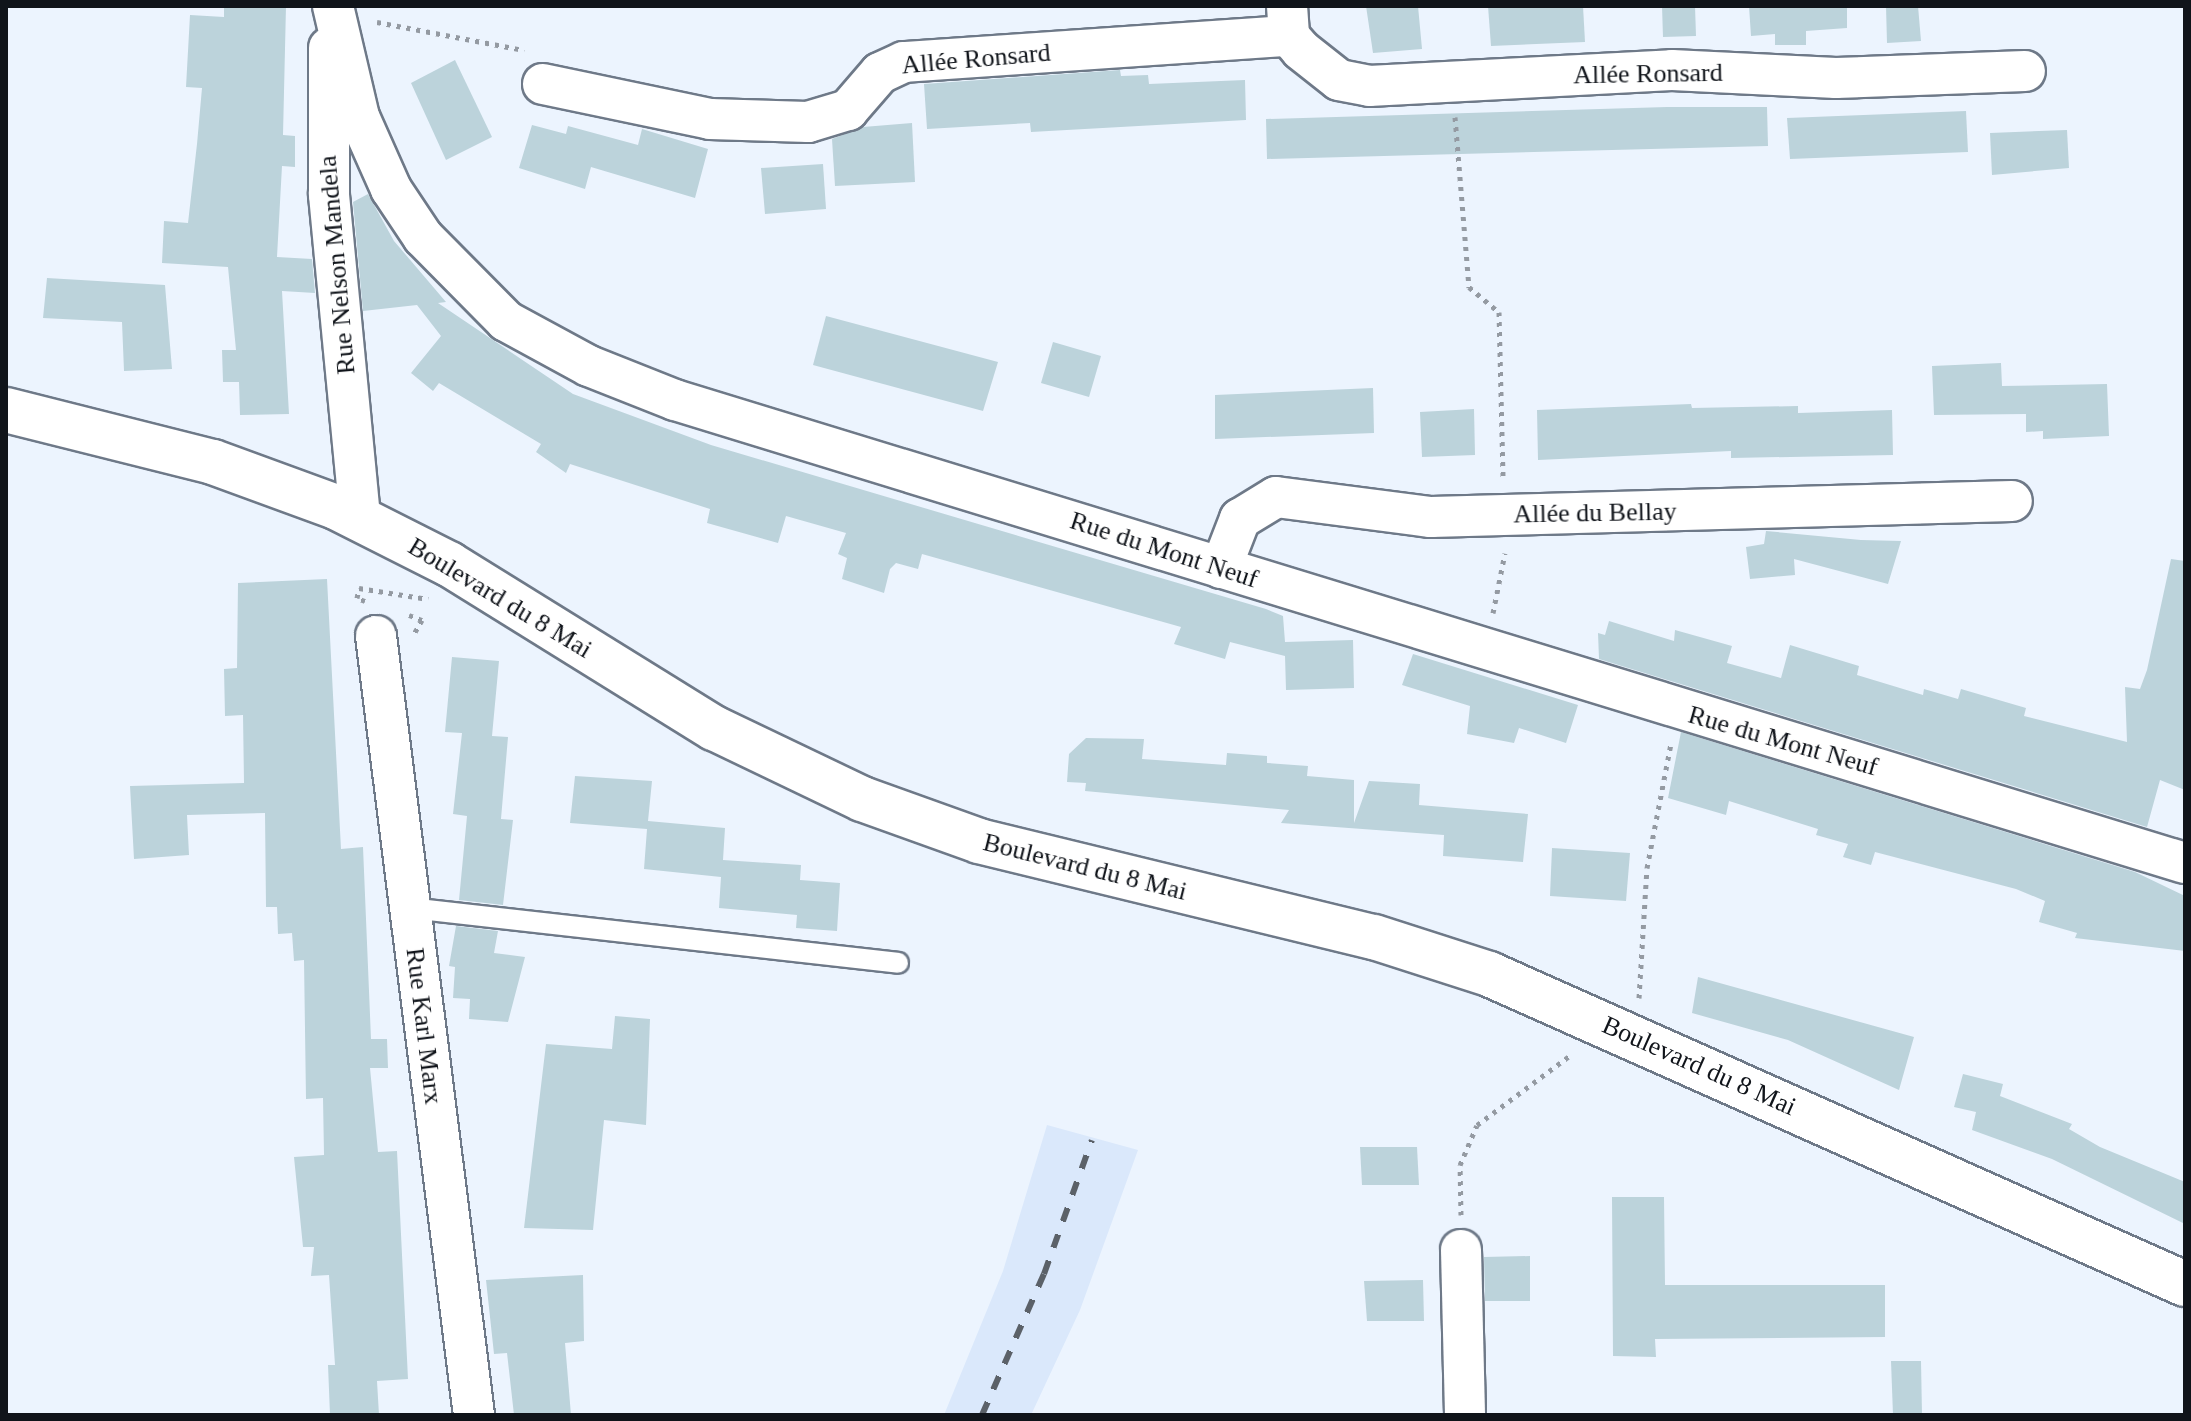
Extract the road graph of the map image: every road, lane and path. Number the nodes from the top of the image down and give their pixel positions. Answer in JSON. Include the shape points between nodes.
{"nodes":[{"id":1,"x":333,"y":8,"type":"edge"},
{"id":2,"x":1288,"y":21,"type":"edge"},
{"id":3,"x":387,"y":23,"type":"dead end"},
{"id":4,"x":2025,"y":71,"type":"dead end"},
{"id":5,"x":543,"y":84,"type":"joint"},
{"id":6,"x":1455,"y":114,"type":"dead end"},
{"id":7,"x":6,"y":410,"type":"edge"},
{"id":8,"x":1504,"y":494,"type":"dead end"},
{"id":9,"x":2012,"y":501,"type":"dead end"},
{"id":10,"x":360,"y":518,"type":"junction"},
{"id":11,"x":1505,"y":541,"type":"dead end"},
{"id":12,"x":1221,"y":568,"type":"junction"},
{"id":13,"x":1497,"y":595,"type":"dead end"},
{"id":14,"x":376,"y":636,"type":"dead end"},
{"id":15,"x":1672,"y":736,"type":"dead end"},
{"id":16,"x":2185,"y":863,"type":"edge"},
{"id":17,"x":410,"y":908,"type":"junction"},
{"id":18,"x":898,"y":963,"type":"dead end"},
{"id":19,"x":1639,"y":1006,"type":"dead end"},
{"id":20,"x":1580,"y":1049,"type":"dead end"},
{"id":21,"x":1461,"y":1250,"type":"joint"},
{"id":22,"x":2185,"y":1284,"type":"edge"},
{"id":23,"x":474,"y":1415,"type":"edge"},
{"id":24,"x":1465,"y":1415,"type":"edge"}],
"edges":[{"from":1,"to":10,"type":"street","name":"Rue Nelson Mandela","via":[[326,132]]},
{"from":1,"to":12,"type":"street","name":"Rue du Mont Neuf","via":[[359,117],[391,189],[451,271],[524,332],[663,396]]},
{"from":2,"to":4,"type":"street","name":"Allée Ronsard","via":[[1323,71],[1369,86],[1672,70],[1836,78]]},
{"from":2,"to":5,"type":"street","name":"Allée Ronsard","via":[[904,62],[880,73],[848,110],[808,122],[710,119]]},
{"from":3,"to":5,"type":"path","via":[[541,54]]},
{"from":6,"to":8,"type":"path","via":[[1469,287],[1499,312]]},
{"from":7,"to":10,"type":"main road","name":"Boulevard du 8 Mai","via":[[213,462]]},
{"from":9,"to":12,"type":"street","name":"Allée du Bellay","via":[[1431,517],[1276,497],[1248,508]]},
{"from":10,"to":22,"type":"main road","name":"Boulevard du 8 Mai","via":[[478,581],[714,728],[827,785],[979,841],[1374,937],[1489,974]]},
{"from":11,"to":13,"type":"path"},
{"from":12,"to":16,"type":"street","name":"Rue du Mont Neuf"},
{"from":14,"to":17,"type":"street","name":"Rue Karl Marx"},
{"from":15,"to":19,"type":"path","via":[[1647,868]]},
{"from":17,"to":18,"type":"lane"},
{"from":17,"to":23,"type":"street","name":"Rue Karl Marx"},
{"from":20,"to":21,"type":"path","via":[[1477,1125],[1460,1165]]},
{"from":21,"to":24,"type":"street"}]}
